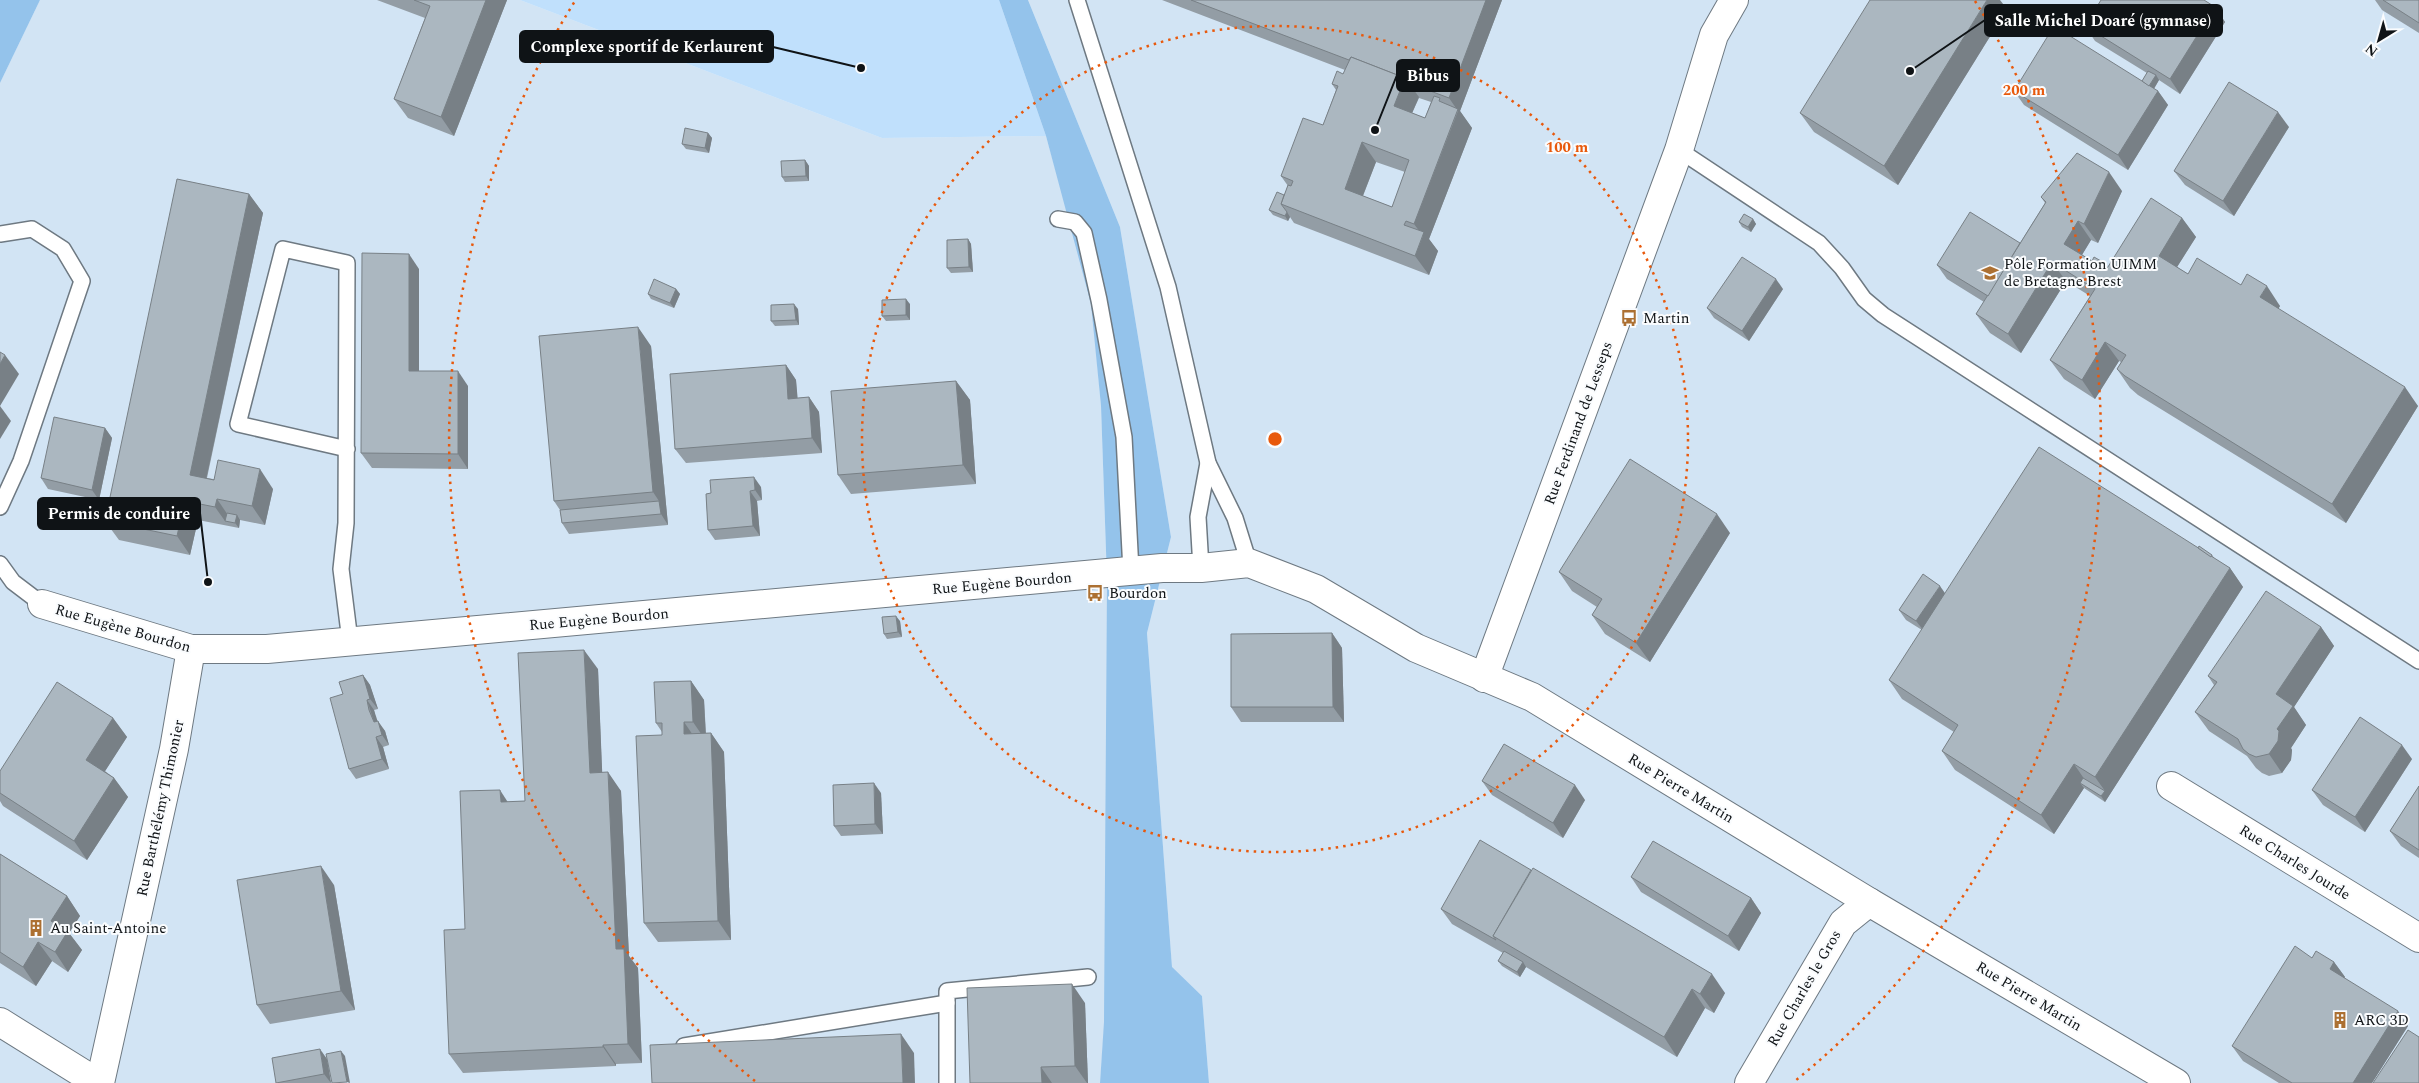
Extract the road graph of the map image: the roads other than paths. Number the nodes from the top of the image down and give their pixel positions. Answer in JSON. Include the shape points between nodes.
{"nodes":[{"id":1,"x":1076,"y":0,"type":"edge"},
{"id":2,"x":1734,"y":0,"type":"edge"},
{"id":3,"x":1678,"y":150,"type":"junction"},
{"id":4,"x":1058,"y":219,"type":"dead end"},
{"id":5,"x":0,"y":234,"type":"edge"},
{"id":6,"x":347,"y":449,"type":"junction"},
{"id":7,"x":1208,"y":463,"type":"junction"},
{"id":8,"x":0,"y":507,"type":"edge"},
{"id":9,"x":1249,"y":563,"type":"junction"},
{"id":10,"x":0,"y":564,"type":"edge"},
{"id":11,"x":1162,"y":568,"type":"joint"},
{"id":12,"x":1201,"y":568,"type":"junction"},
{"id":13,"x":1131,"y":571,"type":"junction"},
{"id":14,"x":42,"y":604,"type":"joint"},
{"id":15,"x":350,"y":641,"type":"junction"},
{"id":16,"x":192,"y":649,"type":"junction"},
{"id":17,"x":2419,"y":661,"type":"edge"},
{"id":18,"x":1484,"y":678,"type":"junction"},
{"id":19,"x":2171,"y":786,"type":"dead end"},
{"id":20,"x":1869,"y":902,"type":"junction"},
{"id":21,"x":2419,"y":938,"type":"edge"},
{"id":22,"x":1088,"y":977,"type":"dead end"},
{"id":23,"x":946,"y":1003,"type":"junction"},
{"id":24,"x":0,"y":1022,"type":"edge"},
{"id":25,"x":668,"y":1049,"type":"edge"},
{"id":26,"x":99,"y":1083,"type":"edge"},
{"id":27,"x":947,"y":1083,"type":"edge"},
{"id":28,"x":1749,"y":1083,"type":"edge"},
{"id":29,"x":2176,"y":1083,"type":"edge"}],
"edges":[{"from":1,"to":7,"type":"lane","via":[[1168,287]]},
{"from":2,"to":3,"type":"street","name":"Rue Ferdinand de Lesseps","via":[[1714,35]]},
{"from":3,"to":17,"type":"lane","via":[[1819,243],[1864,299],[1883,315]]},
{"from":3,"to":18,"type":"street","name":"Rue Ferdinand de Lesseps"},
{"from":4,"to":13,"type":"lane","via":[[1075,222],[1084,233],[1099,300],[1124,438]]},
{"from":5,"to":8,"type":"lane","via":[[32,229],[63,249],[82,281],[22,461]]},
{"from":6,"to":6,"type":"lane","via":[[347,263],[283,249],[238,424]]},
{"from":6,"to":15,"type":"lane","via":[[346,523],[341,569]]},
{"from":7,"to":9,"type":"lane","via":[[1236,518]]},
{"from":7,"to":12,"type":"lane","via":[[1198,517]]},
{"from":9,"to":12,"type":"street","name":"Rue Pierre Martin"},
{"from":9,"to":18,"type":"street","name":"Rue Pierre Martin","via":[[1316,589],[1416,648]]},
{"from":10,"to":14,"type":"lane","via":[[13,582]]},
{"from":11,"to":12,"type":"street","name":"Rue Pierre Martin"},
{"from":11,"to":13,"type":"street","name":"Rue Eugène Bourdon"},
{"from":13,"to":15,"type":"street","name":"Rue Eugène Bourdon"},
{"from":14,"to":16,"type":"street","name":"Rue Eugène Bourdon"},
{"from":15,"to":16,"type":"street","name":"Rue Eugène Bourdon","via":[[267,649]]},
{"from":16,"to":26,"type":"street","name":"Rue Barthélémy Thimonier","via":[[174,749]]},
{"from":18,"to":20,"type":"street","name":"Rue Pierre Martin","via":[[1532,697]]},
{"from":19,"to":21,"type":"street","name":"Rue Charles Jourde"},
{"from":20,"to":28,"type":"street","name":"Rue Charles le Gros","via":[[1842,923]]},
{"from":20,"to":29,"type":"street","name":"Rue Pierre Martin"},
{"from":22,"to":23,"type":"lane","via":[[947,991]]},
{"from":23,"to":25,"type":"lane"},
{"from":23,"to":27,"type":"lane"},
{"from":24,"to":26,"type":"street"}]}
